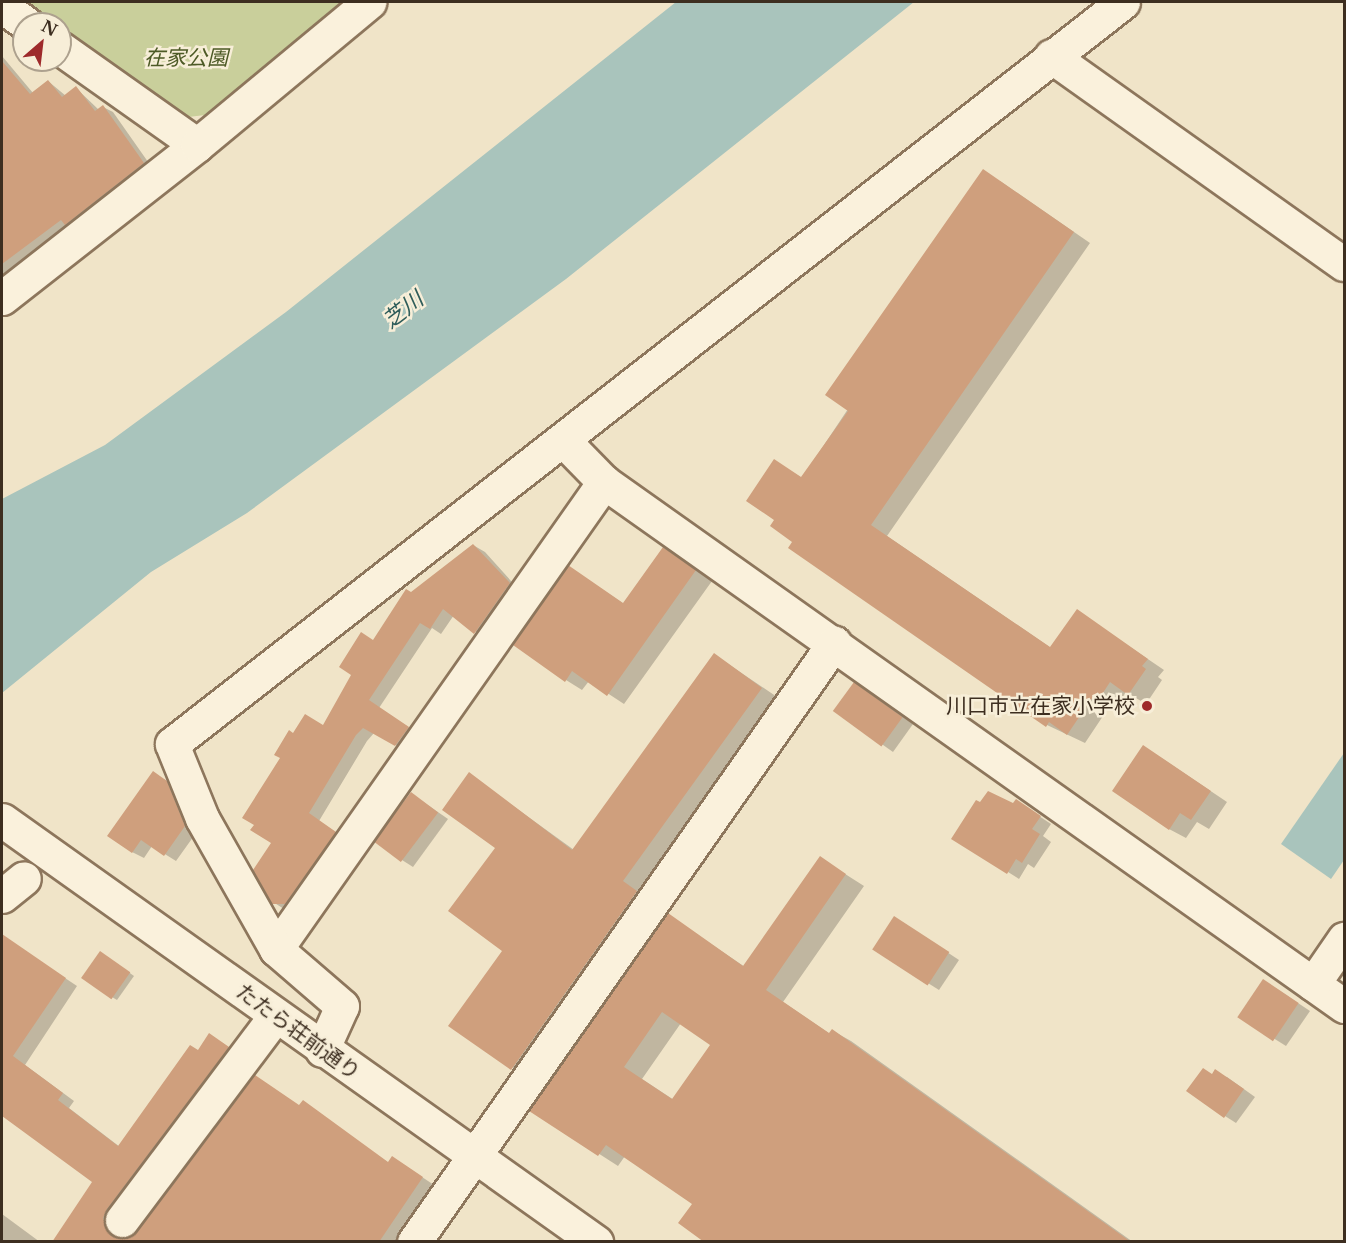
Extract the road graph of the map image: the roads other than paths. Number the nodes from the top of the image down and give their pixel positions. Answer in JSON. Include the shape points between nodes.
{"nodes":[{"id":1,"x":369,"y":2,"type":"edge"},
{"id":2,"x":1123,"y":2,"type":"edge"},
{"id":3,"x":72,"y":56,"type":"edge"},
{"id":4,"x":1051,"y":56,"type":"junction"},
{"id":5,"x":197,"y":145,"type":"junction"},
{"id":6,"x":1344,"y":264,"type":"edge"},
{"id":7,"x":2,"y":298,"type":"edge"},
{"id":8,"x":563,"y":440,"type":"junction"},
{"id":9,"x":604,"y":482,"type":"junction"},
{"id":10,"x":834,"y":643,"type":"junction"},
{"id":11,"x":2,"y":820,"type":"edge"},
{"id":12,"x":1344,"y":939,"type":"edge"},
{"id":13,"x":276,"y":949,"type":"junction"},
{"id":14,"x":1312,"y":984,"type":"junction"},
{"id":15,"x":1344,"y":1006,"type":"edge"},
{"id":16,"x":275,"y":1016,"type":"junction"},
{"id":17,"x":322,"y":1050,"type":"junction"},
{"id":18,"x":474,"y":1158,"type":"junction"},
{"id":19,"x":122,"y":1220,"type":"dead end"},
{"id":20,"x":414,"y":1242,"type":"edge"},
{"id":21,"x":596,"y":1242,"type":"edge"}],
"edges":[{"from":1,"to":5,"type":"street"},
{"from":2,"to":4,"type":"street"},
{"from":3,"to":5,"type":"street"},
{"from":4,"to":6,"type":"street"},
{"from":4,"to":8,"type":"street"},
{"from":5,"to":7,"type":"street"},
{"from":8,"to":9,"type":"street"},
{"from":8,"to":13,"type":"street","via":[[172,744],[202,818]]},
{"from":9,"to":10,"type":"street"},
{"from":9,"to":13,"type":"street"},
{"from":10,"to":14,"type":"street"},
{"from":10,"to":18,"type":"street"},
{"from":11,"to":16,"type":"street","name":"たたら荘前通り"},
{"from":12,"to":14,"type":"street"},
{"from":13,"to":17,"type":"street","via":[[342,1006]]},
{"from":14,"to":15,"type":"street"},
{"from":16,"to":17,"type":"street","name":"たたら荘前通り"},
{"from":16,"to":19,"type":"street"},
{"from":17,"to":18,"type":"street","name":"たたら荘前通り"},
{"from":18,"to":20,"type":"street"},
{"from":18,"to":21,"type":"street","name":"たたら荘前通り"}]}
